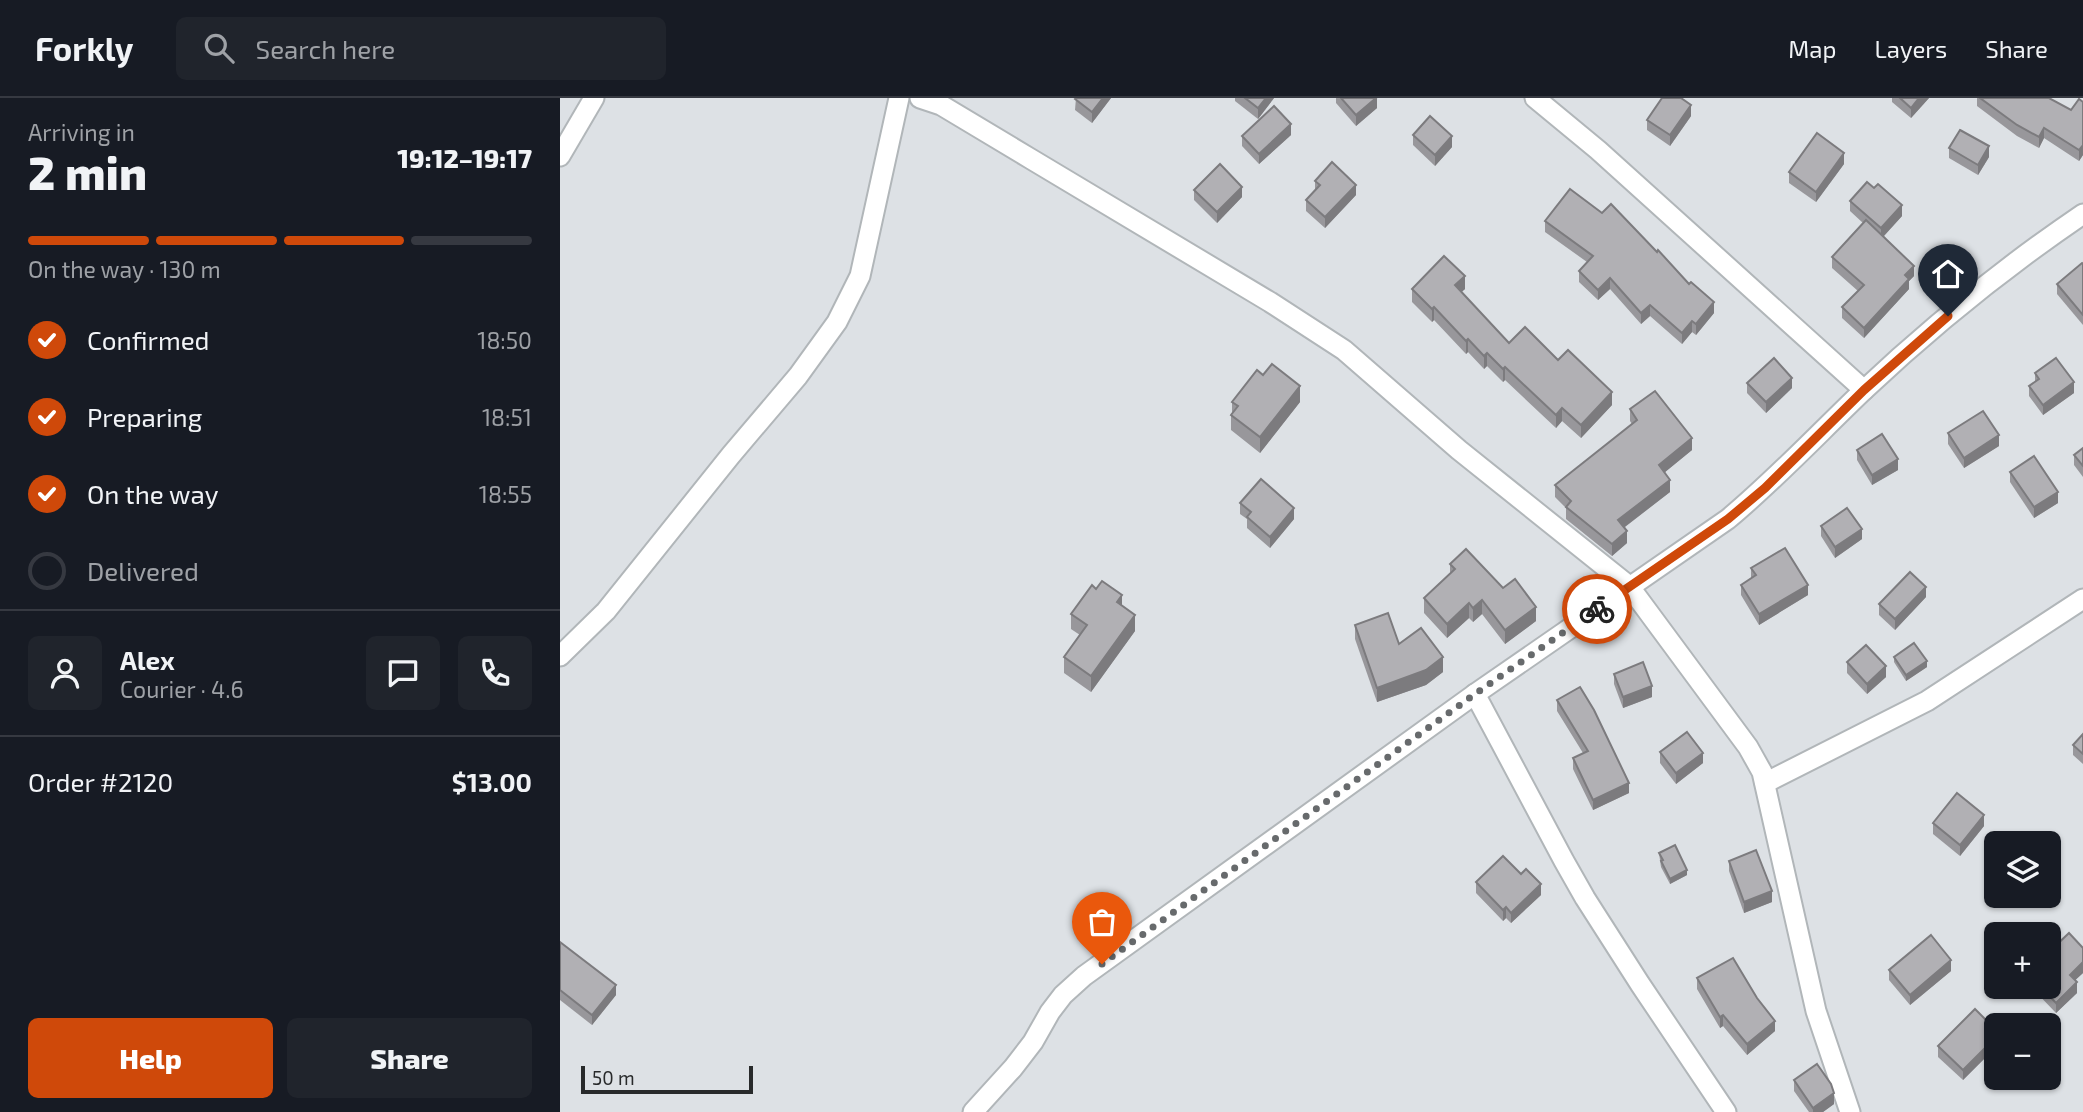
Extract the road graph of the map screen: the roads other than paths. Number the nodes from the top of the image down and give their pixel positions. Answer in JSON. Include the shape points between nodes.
{"nodes":[{"id":1,"x":594,"y":98,"type":"edge"},
{"id":2,"x":899,"y":98,"type":"edge"},
{"id":3,"x":920,"y":98,"type":"edge"},
{"id":4,"x":1535,"y":98,"type":"edge"},
{"id":5,"x":942,"y":102,"type":"edge"},
{"id":6,"x":560,"y":156,"type":"edge"},
{"id":7,"x":2083,"y":214,"type":"edge"},
{"id":8,"x":1864,"y":390,"type":"junction"},
{"id":9,"x":1629,"y":586,"type":"junction"},
{"id":10,"x":2083,"y":599,"type":"edge"},
{"id":11,"x":560,"y":656,"type":"edge"},
{"id":12,"x":1475,"y":694,"type":"junction"},
{"id":13,"x":1765,"y":783,"type":"junction"},
{"id":14,"x":972,"y":1112,"type":"edge"},
{"id":15,"x":1726,"y":1112,"type":"edge"},
{"id":16,"x":1850,"y":1112,"type":"edge"}],
"edges":[{"from":1,"to":6,"type":"street"},
{"from":2,"to":11,"type":"street","via":[[860,276],[837,322],[606,611]]},
{"from":3,"to":5,"type":"street"},
{"from":4,"to":8,"type":"street"},
{"from":5,"to":9,"type":"street","via":[[1344,350],[1459,450]]},
{"from":7,"to":8,"type":"street","via":[[1994,277]]},
{"from":8,"to":9,"type":"street","via":[[1728,519]]},
{"from":9,"to":12,"type":"street"},
{"from":9,"to":13,"type":"street","via":[[1748,747]]},
{"from":10,"to":13,"type":"street","via":[[1927,701]]},
{"from":12,"to":14,"type":"street","via":[[1084,976],[1063,995],[1013,1068]]},
{"from":12,"to":15,"type":"street","via":[[1580,889]]},
{"from":13,"to":16,"type":"street","via":[[1816,1011]]}]}
